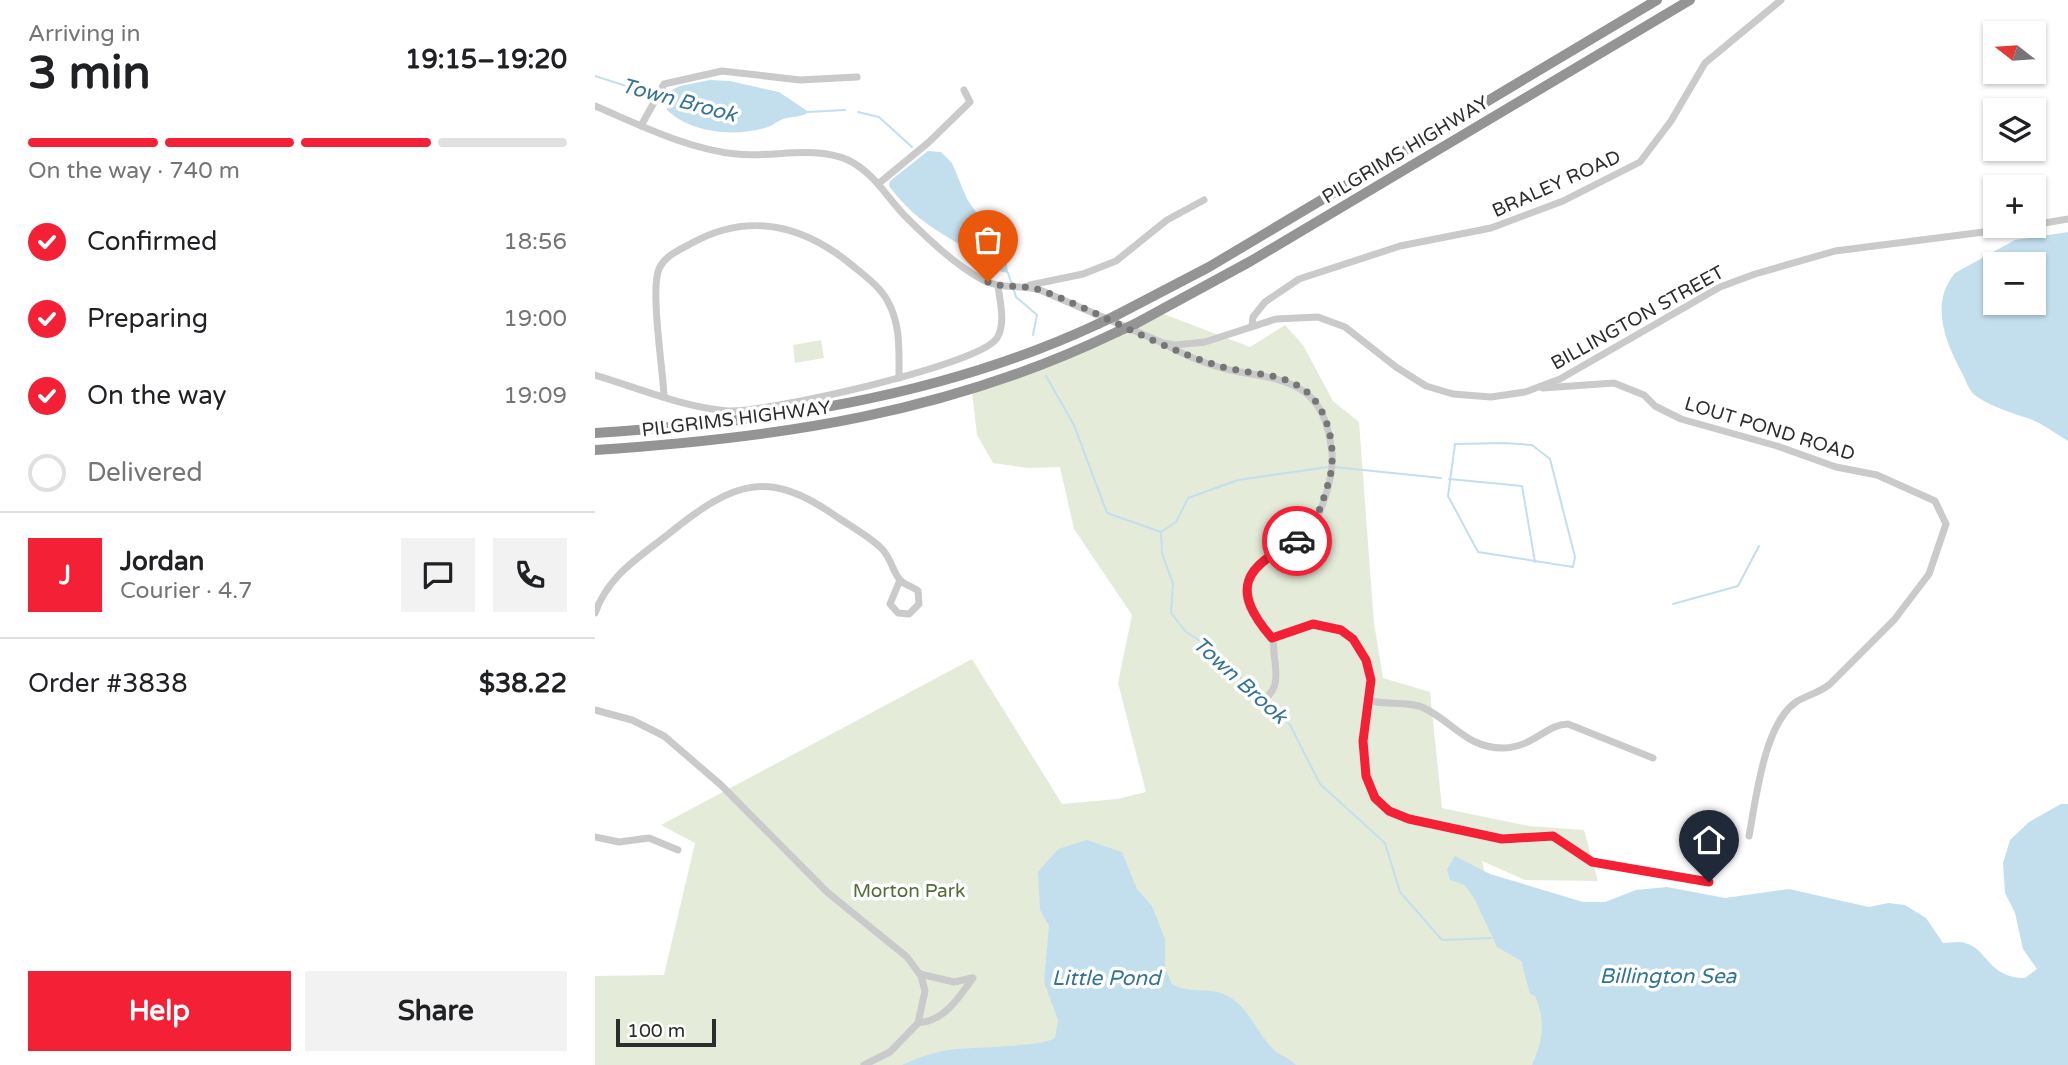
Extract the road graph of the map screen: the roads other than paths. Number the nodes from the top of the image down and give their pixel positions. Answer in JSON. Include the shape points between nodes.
{"nodes":[{"id":1,"x":1657,"y":0,"type":"edge"},
{"id":2,"x":1690,"y":0,"type":"edge"},
{"id":3,"x":1781,"y":0,"type":"edge"},
{"id":4,"x":857,"y":76,"type":"dead end"},
{"id":5,"x":964,"y":90,"type":"dead end"},
{"id":6,"x":595,"y":106,"type":"edge"},
{"id":7,"x":642,"y":126,"type":"junction"},
{"id":8,"x":878,"y":184,"type":"junction"},
{"id":9,"x":1205,"y":200,"type":"dead end"},
{"id":10,"x":2068,"y":219,"type":"edge"},
{"id":11,"x":2046,"y":223,"type":"edge"},
{"id":12,"x":1983,"y":232,"type":"edge"},
{"id":13,"x":1000,"y":286,"type":"junction"},
{"id":14,"x":1022,"y":286,"type":"junction"},
{"id":15,"x":1252,"y":325,"type":"junction"},
{"id":16,"x":1163,"y":343,"type":"junction"},
{"id":17,"x":595,"y":375,"type":"edge"},
{"id":18,"x":899,"y":378,"type":"junction"},
{"id":19,"x":1538,"y":388,"type":"junction"},
{"id":20,"x":664,"y":396,"type":"junction"},
{"id":21,"x":595,"y":433,"type":"edge"},
{"id":22,"x":595,"y":450,"type":"edge"},
{"id":23,"x":900,"y":580,"type":"junction"},
{"id":24,"x":595,"y":612,"type":"edge"},
{"id":25,"x":1272,"y":638,"type":"junction"},
{"id":26,"x":1371,"y":701,"type":"junction"},
{"id":27,"x":1258,"y":704,"type":"dead end"},
{"id":28,"x":595,"y":710,"type":"edge"},
{"id":29,"x":1653,"y":758,"type":"dead end"},
{"id":30,"x":1749,"y":835,"type":"dead end"},
{"id":31,"x":595,"y":837,"type":"edge"},
{"id":32,"x":678,"y":850,"type":"dead end"},
{"id":33,"x":1709,"y":882,"type":"dead end"},
{"id":34,"x":920,"y":974,"type":"junction"},
{"id":35,"x":918,"y":1023,"type":"junction"},
{"id":36,"x":864,"y":1065,"type":"edge"}],
"edges":[{"from":1,"to":21,"type":"highway","name":"PILGRIMS HIGHWAY","bridge":true,"via":[[1209,267],[1098,324],[972,372],[833,408],[714,425]]},
{"from":2,"to":22,"type":"highway","name":"PILGRIMS HIGHWAY","bridge":true,"via":[[1251,261],[1076,351],[985,385],[869,417],[739,439]]},
{"from":3,"to":15,"type":"street","name":"BRALEY ROAD","via":[[1705,63],[1640,162],[1563,201],[1491,228],[1400,246],[1299,279],[1265,302]]},
{"from":4,"to":7,"type":"street","via":[[800,80],[722,71],[680,79],[661,88]]},
{"from":5,"to":8,"type":"street","via":[[970,102]]},
{"from":6,"to":7,"type":"street","name":"BILLINGTON STREET"},
{"from":7,"to":8,"type":"street","name":"BILLINGTON STREET","via":[[726,153],[843,158]]},
{"from":8,"to":13,"type":"street","name":"BILLINGTON STREET","via":[[905,216],[966,270]]},
{"from":9,"to":14,"type":"street","via":[[1167,220],[1116,261],[1083,274]]},
{"from":10,"to":11,"type":"street","name":"BILLINGTON STREET"},
{"from":12,"to":19,"type":"street","name":"BILLINGTON STREET","via":[[1835,251],[1755,274],[1720,287],[1586,366]]},
{"from":13,"to":14,"type":"street","name":"BILLINGTON STREET"},
{"from":13,"to":18,"type":"street","via":[[1000,329],[990,346]]},
{"from":14,"to":16,"type":"street","name":"BILLINGTON STREET"},
{"from":15,"to":16,"type":"street","name":"BILLINGTON STREET","via":[[1205,342]]},
{"from":15,"to":19,"type":"street","name":"BILLINGTON STREET","via":[[1301,316],[1327,319],[1353,332],[1411,377],[1444,393],[1491,397]]},
{"from":16,"to":25,"type":"street","via":[[1218,366],[1276,376],[1307,392],[1324,416],[1331,473],[1307,533],[1270,554],[1249,579],[1249,607]]},
{"from":17,"to":20,"type":"street"},
{"from":18,"to":20,"type":"street","via":[[742,411]]},
{"from":18,"to":20,"type":"street","via":[[897,326],[878,288],[813,238],[786,227],[756,224],[708,235],[668,257],[659,268],[656,287]]},
{"from":19,"to":30,"type":"street","name":"LOUT POND ROAD","via":[[1614,383],[1705,429],[1877,475],[1926,495],[1940,509],[1946,524],[1929,574],[1894,620],[1820,693],[1786,712],[1771,735]]},
{"from":23,"to":23,"type":"street","via":[[920,596],[917,609],[909,614],[898,613],[890,604]]},
{"from":23,"to":24,"type":"street","via":[[883,549],[827,510],[793,491],[757,485],[713,500],[617,574]]},
{"from":25,"to":26,"type":"street","via":[[1308,624],[1344,631],[1368,667]]},
{"from":25,"to":27,"type":"street","via":[[1278,675],[1275,688]]},
{"from":26,"to":29,"type":"street","via":[[1422,707],[1464,737],[1487,747],[1524,746],[1555,726],[1569,724]]},
{"from":26,"to":33,"type":"street","via":[[1363,741],[1366,776],[1378,802],[1395,814],[1502,839],[1553,836],[1592,862]]},
{"from":28,"to":34,"type":"street","via":[[632,720],[666,737],[721,785],[827,892],[907,957]]},
{"from":31,"to":32,"type":"street","via":[[619,842],[649,838]]},
{"from":34,"to":35,"type":"street","via":[[925,997]]},
{"from":34,"to":35,"type":"street","via":[[954,982],[973,978],[948,1010]]},
{"from":35,"to":36,"type":"street","via":[[890,1052]]}]}
